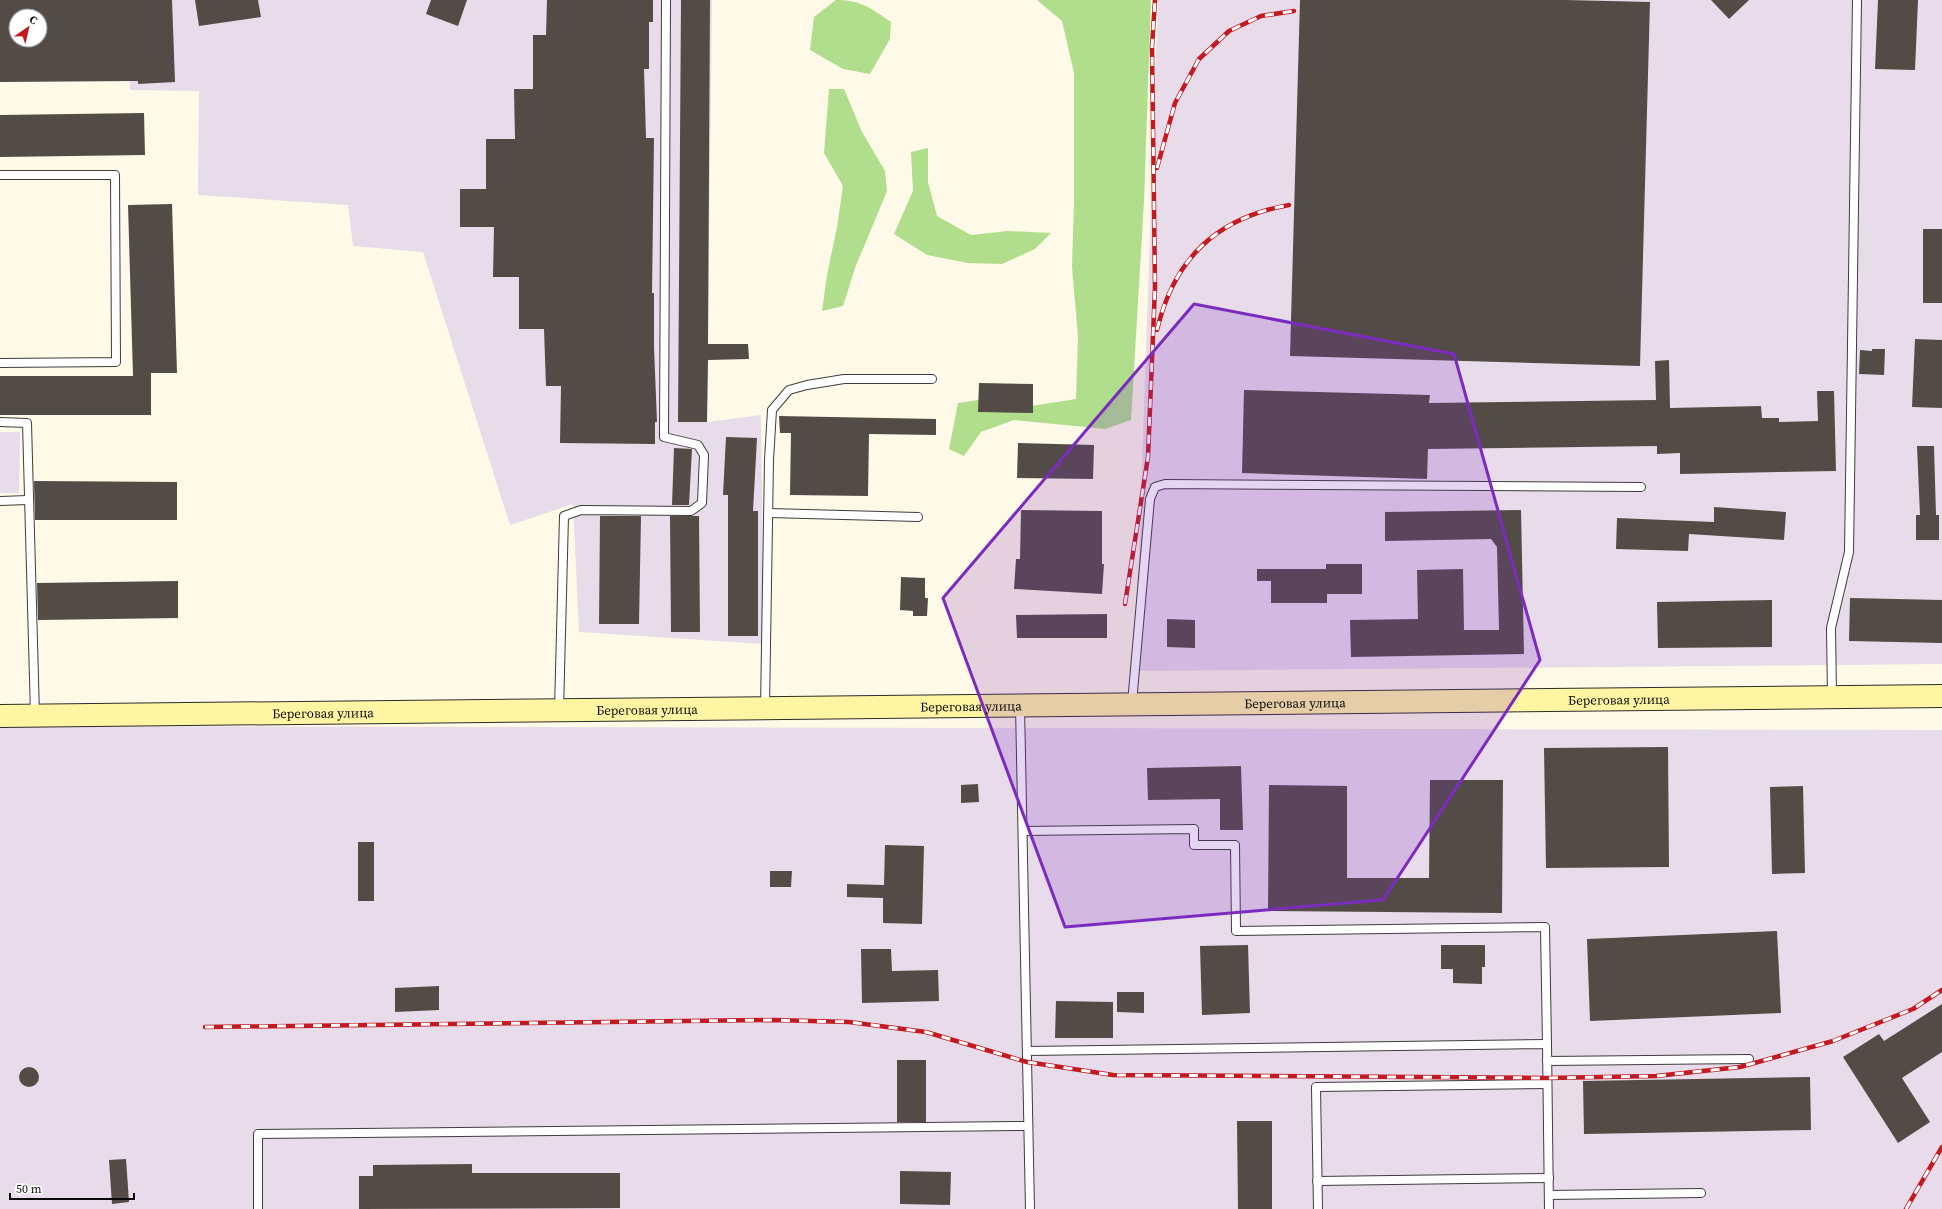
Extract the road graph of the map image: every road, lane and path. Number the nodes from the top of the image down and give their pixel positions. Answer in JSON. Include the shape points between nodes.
{"nodes":[{"id":1,"x":666,"y":0,"type":"edge"},
{"id":2,"x":1857,"y":0,"type":"edge"},
{"id":3,"x":0,"y":175,"type":"edge"},
{"id":4,"x":0,"y":363,"type":"edge"},
{"id":5,"x":932,"y":379,"type":"dead end"},
{"id":6,"x":0,"y":422,"type":"edge"},
{"id":7,"x":1641,"y":487,"type":"dead end"},
{"id":8,"x":28,"y":500,"type":"junction"},
{"id":9,"x":0,"y":501,"type":"edge"},
{"id":10,"x":769,"y":513,"type":"junction"},
{"id":11,"x":918,"y":517,"type":"dead end"},
{"id":12,"x":1942,"y":696,"type":"edge"},
{"id":13,"x":1832,"y":698,"type":"junction"},
{"id":14,"x":1132,"y":704,"type":"junction"},
{"id":15,"x":1020,"y":706,"type":"junction"},
{"id":16,"x":765,"y":708,"type":"junction"},
{"id":17,"x":559,"y":710,"type":"junction"},
{"id":18,"x":0,"y":716,"type":"edge"},
{"id":19,"x":35,"y":716,"type":"junction"},
{"id":20,"x":1023,"y":831,"type":"junction"},
{"id":21,"x":1546,"y":1044,"type":"junction"},
{"id":22,"x":1027,"y":1051,"type":"junction"},
{"id":23,"x":1749,"y":1058,"type":"dead end"},
{"id":24,"x":1547,"y":1061,"type":"junction"},
{"id":25,"x":1547,"y":1084,"type":"junction"},
{"id":26,"x":1028,"y":1126,"type":"junction"},
{"id":27,"x":1549,"y":1178,"type":"junction"},
{"id":28,"x":1317,"y":1181,"type":"junction"},
{"id":29,"x":1701,"y":1193,"type":"dead end"},
{"id":30,"x":1549,"y":1195,"type":"junction"},
{"id":31,"x":258,"y":1209,"type":"edge"},
{"id":32,"x":1030,"y":1209,"type":"edge"},
{"id":33,"x":1318,"y":1209,"type":"edge"},
{"id":34,"x":1549,"y":1209,"type":"edge"}],
"edges":[{"from":1,"to":17,"type":"lane","via":[[664,437],[698,445],[704,455],[702,503],[691,511],[581,510],[564,516]]},
{"from":2,"to":13,"type":"lane","via":[[1850,552],[1831,628]]},
{"from":3,"to":4,"type":"lane","via":[[115,175],[116,362]]},
{"from":5,"to":10,"type":"lane","via":[[844,379],[789,390],[772,410]]},
{"from":6,"to":8,"type":"lane","via":[[27,423]]},
{"from":7,"to":14,"type":"lane","via":[[1165,484],[1156,487],[1150,499]]},
{"from":8,"to":9,"type":"lane"},
{"from":8,"to":19,"type":"lane"},
{"from":10,"to":11,"type":"lane"},
{"from":10,"to":16,"type":"lane"},
{"from":12,"to":13,"type":"street","name":"Береговая улица"},
{"from":13,"to":14,"type":"street","name":"Береговая улица"},
{"from":14,"to":15,"type":"street","name":"Береговая улица"},
{"from":15,"to":16,"type":"street","name":"Береговая улица"},
{"from":15,"to":20,"type":"lane"},
{"from":16,"to":17,"type":"street","name":"Береговая улица"},
{"from":17,"to":19,"type":"street","name":"Береговая улица"},
{"from":18,"to":19,"type":"street","name":"Береговая улица"},
{"from":20,"to":21,"type":"lane","via":[[1194,829],[1194,845],[1235,845],[1236,931],[1545,927]]},
{"from":20,"to":22,"type":"lane"},
{"from":21,"to":22,"type":"lane"},
{"from":21,"to":24,"type":"lane"},
{"from":22,"to":26,"type":"lane"},
{"from":23,"to":24,"type":"lane"},
{"from":24,"to":25,"type":"lane"},
{"from":25,"to":27,"type":"lane"},
{"from":25,"to":28,"type":"lane","via":[[1316,1087]]},
{"from":26,"to":31,"type":"lane","via":[[258,1134]]},
{"from":26,"to":32,"type":"lane"},
{"from":27,"to":28,"type":"lane"},
{"from":27,"to":30,"type":"lane"},
{"from":28,"to":33,"type":"lane"},
{"from":29,"to":30,"type":"lane"},
{"from":30,"to":34,"type":"lane"}]}
